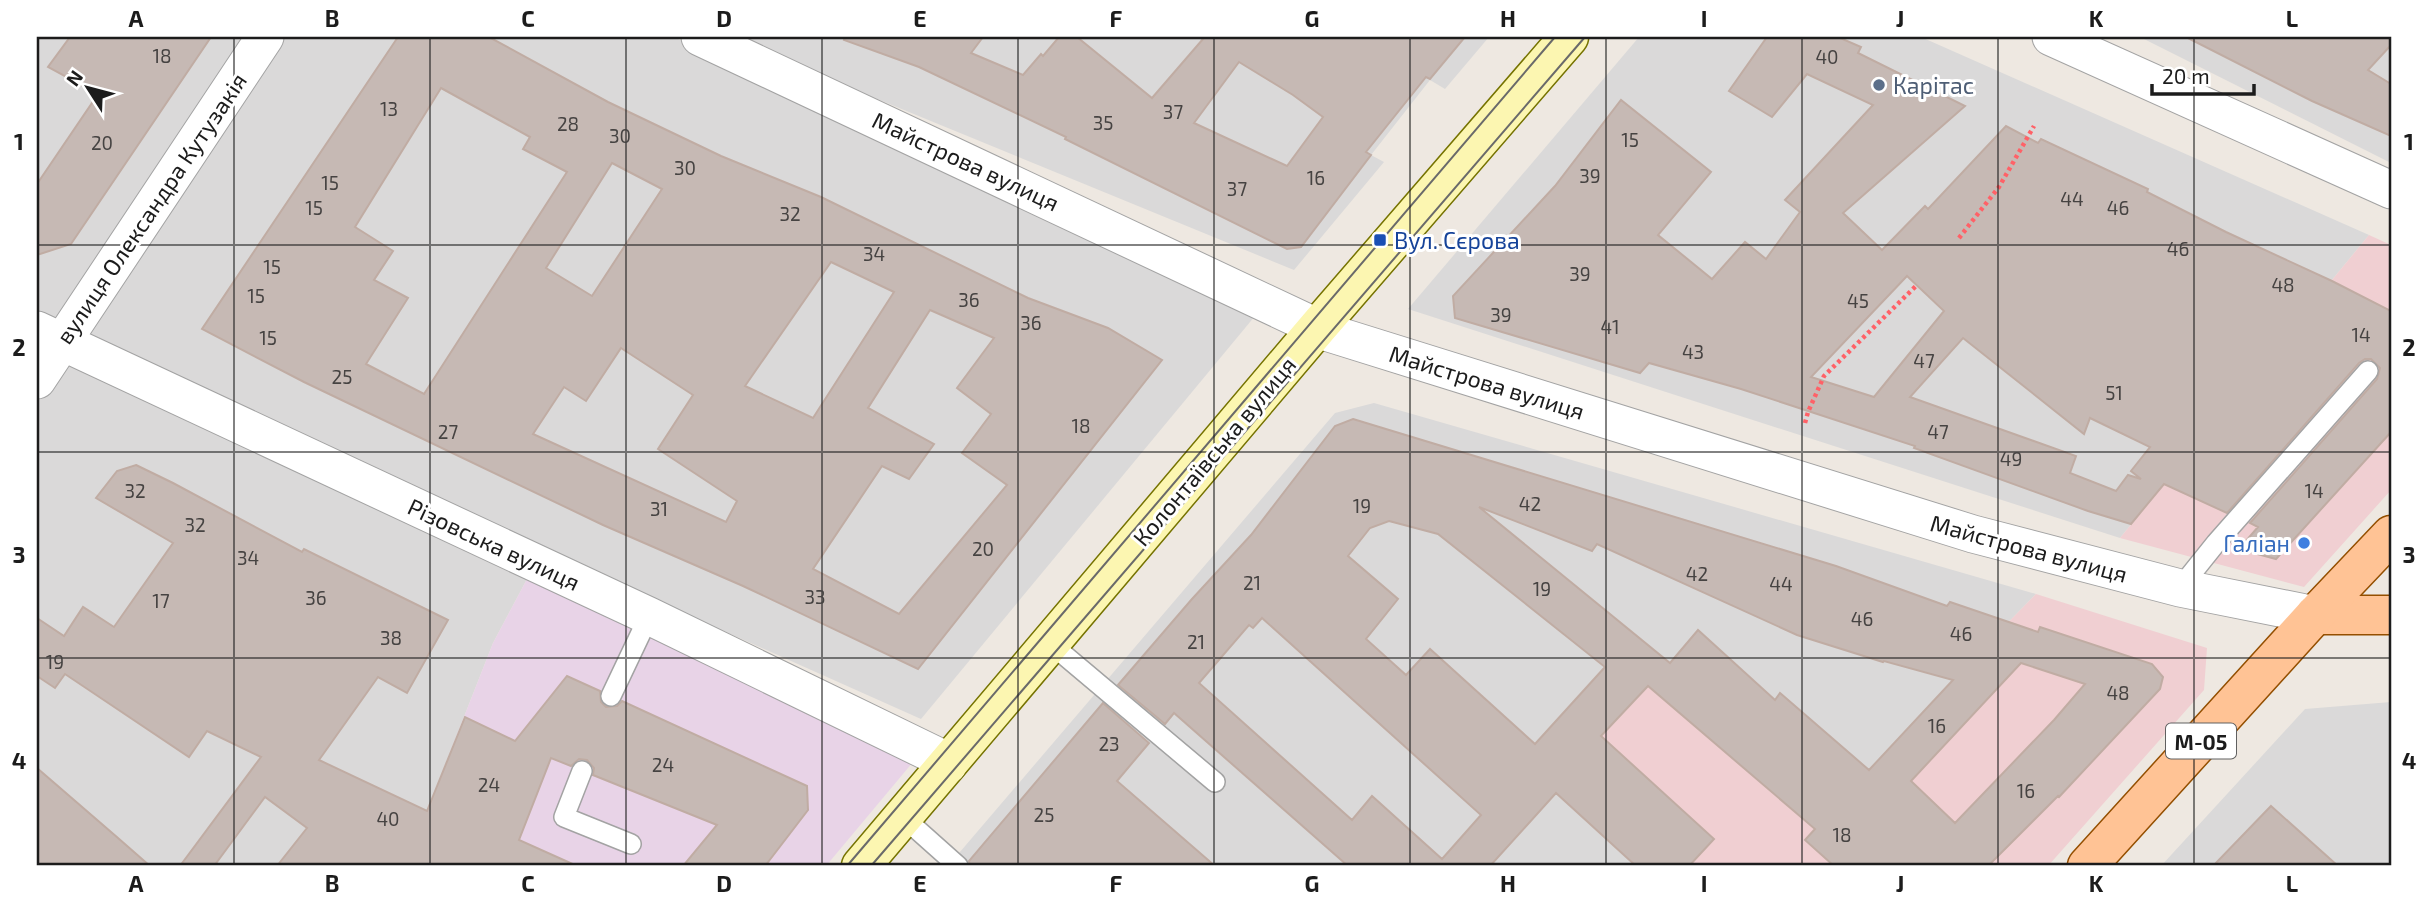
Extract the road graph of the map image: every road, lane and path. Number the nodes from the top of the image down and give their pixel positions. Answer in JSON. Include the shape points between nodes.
{"nodes":[{"id":1,"x":265,"y":37,"type":"edge"},
{"id":2,"x":700,"y":37,"type":"edge"},
{"id":3,"x":1569,"y":37,"type":"edge"},
{"id":4,"x":2050,"y":37,"type":"edge"},
{"id":5,"x":2034,"y":126,"type":"dead end"},
{"id":6,"x":2391,"y":190,"type":"edge"},
{"id":7,"x":1959,"y":238,"type":"dead end"},
{"id":8,"x":1917,"y":285,"type":"dead end"},
{"id":9,"x":1318,"y":327,"type":"junction"},
{"id":10,"x":50,"y":336,"type":"edge"},
{"id":11,"x":2368,"y":371,"type":"dead end"},
{"id":12,"x":37,"y":380,"type":"edge"},
{"id":13,"x":1805,"y":423,"type":"dead end"},
{"id":14,"x":2391,"y":535,"type":"edge"},
{"id":15,"x":2180,"y":588,"type":"junction"},
{"id":16,"x":2315,"y":615,"type":"junction"},
{"id":17,"x":2391,"y":615,"type":"edge"},
{"id":18,"x":649,"y":616,"type":"junction"},
{"id":19,"x":1051,"y":644,"type":"junction"},
{"id":20,"x":611,"y":696,"type":"dead end"},
{"id":21,"x":948,"y":765,"type":"junction"},
{"id":22,"x":582,"y":771,"type":"dead end"},
{"id":23,"x":1215,"y":782,"type":"dead end"},
{"id":24,"x":903,"y":817,"type":"junction"},
{"id":25,"x":631,"y":844,"type":"dead end"},
{"id":26,"x":861,"y":866,"type":"edge"},
{"id":27,"x":958,"y":866,"type":"edge"},
{"id":28,"x":2087,"y":866,"type":"edge"}],
"edges":[{"from":1,"to":10,"type":"street","name":"вулиця Олександра Кутузакія"},
{"from":2,"to":9,"type":"street","name":"Майстрова вулиця"},
{"from":3,"to":9,"type":"main road","name":"Колонтаївська вулиця"},
{"from":4,"to":6,"type":"street"},
{"from":5,"to":7,"type":"path","via":[[1999,187]]},
{"from":8,"to":13,"type":"path","via":[[1824,376]]},
{"from":9,"to":15,"type":"street","name":"Майстрова вулиця","via":[[1973,534]]},
{"from":9,"to":19,"type":"main road","name":"Колонтаївська вулиця"},
{"from":10,"to":12,"type":"street","name":"вулиця Олександра Кутузакія"},
{"from":10,"to":18,"type":"street","name":"Різовська вулиця"},
{"from":11,"to":15,"type":"lane"},
{"from":14,"to":16,"type":"main road","number":"М-05"},
{"from":15,"to":16,"type":"street","name":"Майстрова вулиця"},
{"from":16,"to":17,"type":"main road"},
{"from":16,"to":28,"type":"main road","number":"М-05"},
{"from":18,"to":20,"type":"lane"},
{"from":18,"to":21,"type":"street","name":"Різовська вулиця"},
{"from":19,"to":21,"type":"main road","name":"Колонтаївська вулиця"},
{"from":19,"to":23,"type":"lane"},
{"from":21,"to":24,"type":"main road","name":"Колонтаївська вулиця"},
{"from":22,"to":25,"type":"lane","via":[[564,817]]},
{"from":24,"to":26,"type":"main road","name":"Колонтаївська вулиця"},
{"from":24,"to":27,"type":"lane"}]}
